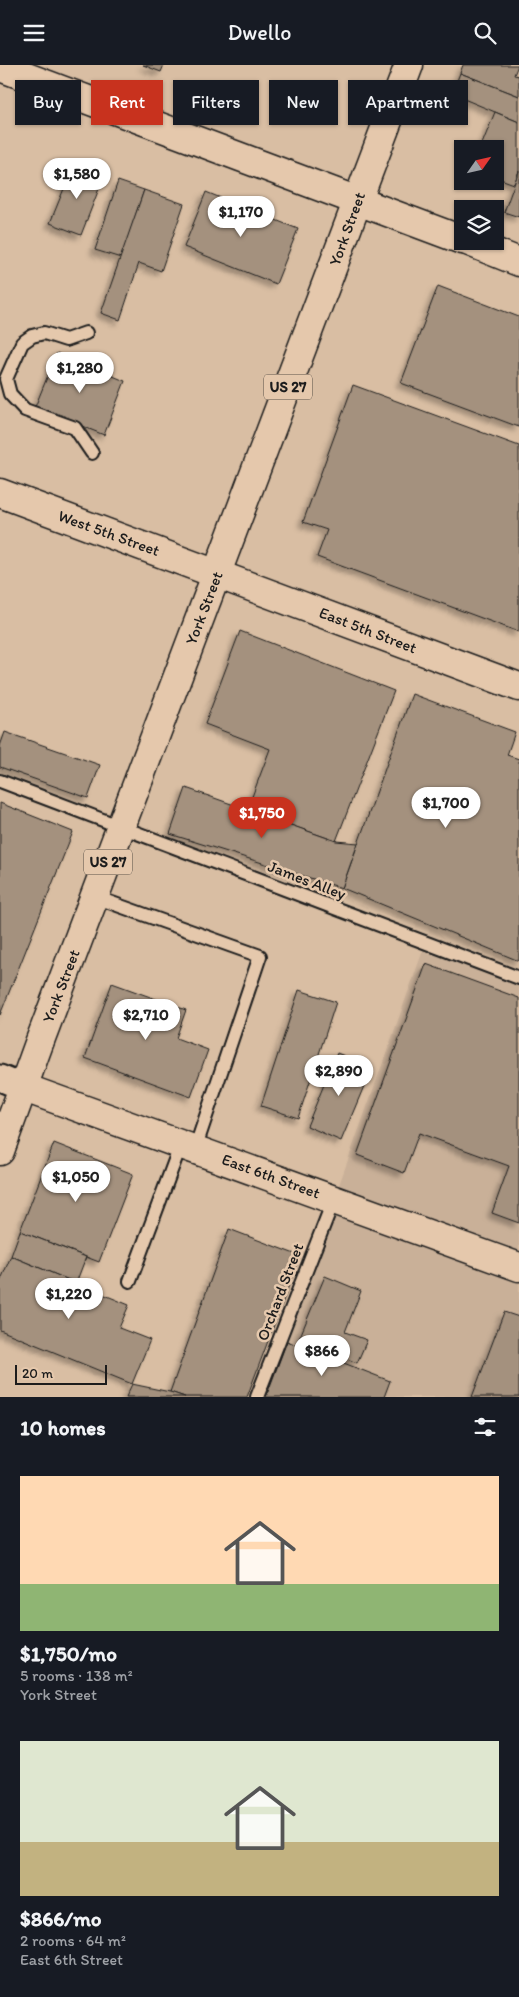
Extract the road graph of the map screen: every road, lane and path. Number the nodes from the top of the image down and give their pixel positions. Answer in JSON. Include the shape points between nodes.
{"nodes":[{"id":1,"x":410,"y":65,"type":"edge"},
{"id":2,"x":0,"y":67,"type":"edge"},
{"id":3,"x":358,"y":200,"type":"junction"},
{"id":4,"x":454,"y":237,"type":"edge"},
{"id":5,"x":489,"y":250,"type":"edge"},
{"id":6,"x":519,"y":262,"type":"edge"},
{"id":7,"x":86,"y":333,"type":"dead end"},
{"id":8,"x":92,"y":453,"type":"dead end"},
{"id":9,"x":0,"y":493,"type":"edge"},
{"id":10,"x":217,"y":573,"type":"junction"},
{"id":11,"x":519,"y":687,"type":"edge"},
{"id":12,"x":0,"y":781,"type":"edge"},
{"id":13,"x":122,"y":827,"type":"junction"},
{"id":14,"x":95,"y":897,"type":"junction"},
{"id":15,"x":519,"y":978,"type":"edge"},
{"id":16,"x":11,"y":1082,"type":"edge"},
{"id":17,"x":188,"y":1146,"type":"junction"},
{"id":18,"x":0,"y":1151,"type":"edge"},
{"id":19,"x":334,"y":1199,"type":"junction"},
{"id":20,"x":519,"y":1267,"type":"edge"},
{"id":21,"x":130,"y":1281,"type":"dead end"},
{"id":22,"x":257,"y":1397,"type":"edge"}],
"edges":[{"from":1,"to":3,"type":"street","name":"York Street","number":"US 27"},
{"from":2,"to":3,"type":"street"},
{"from":3,"to":4,"type":"street"},
{"from":3,"to":10,"type":"street","name":"York Street","number":"US 27"},
{"from":5,"to":6,"type":"street"},
{"from":7,"to":8,"type":"lane","via":[[66,340],[44,333],[32,336],[22,343],[6,379],[10,394],[24,410],[75,428]]},
{"from":9,"to":10,"type":"street","name":"West 5th Street"},
{"from":10,"to":11,"type":"street","name":"East 5th Street"},
{"from":10,"to":13,"type":"street","name":"York Street","number":"US 27"},
{"from":12,"to":13,"type":"lane","name":"James Alley"},
{"from":13,"to":14,"type":"street","name":"York Street","number":"US 27"},
{"from":13,"to":15,"type":"lane","name":"James Alley"},
{"from":14,"to":16,"type":"street","name":"York Street","number":"US 27"},
{"from":14,"to":17,"type":"lane","via":[[260,956]]},
{"from":16,"to":17,"type":"street","name":"East 6th Street"},
{"from":16,"to":18,"type":"street","name":"York Street","number":"US 27"},
{"from":17,"to":19,"type":"street","name":"East 6th Street"},
{"from":17,"to":21,"type":"lane"},
{"from":19,"to":20,"type":"street","name":"East 6th Street"},
{"from":19,"to":22,"type":"lane","name":"Orchard Street"}]}
